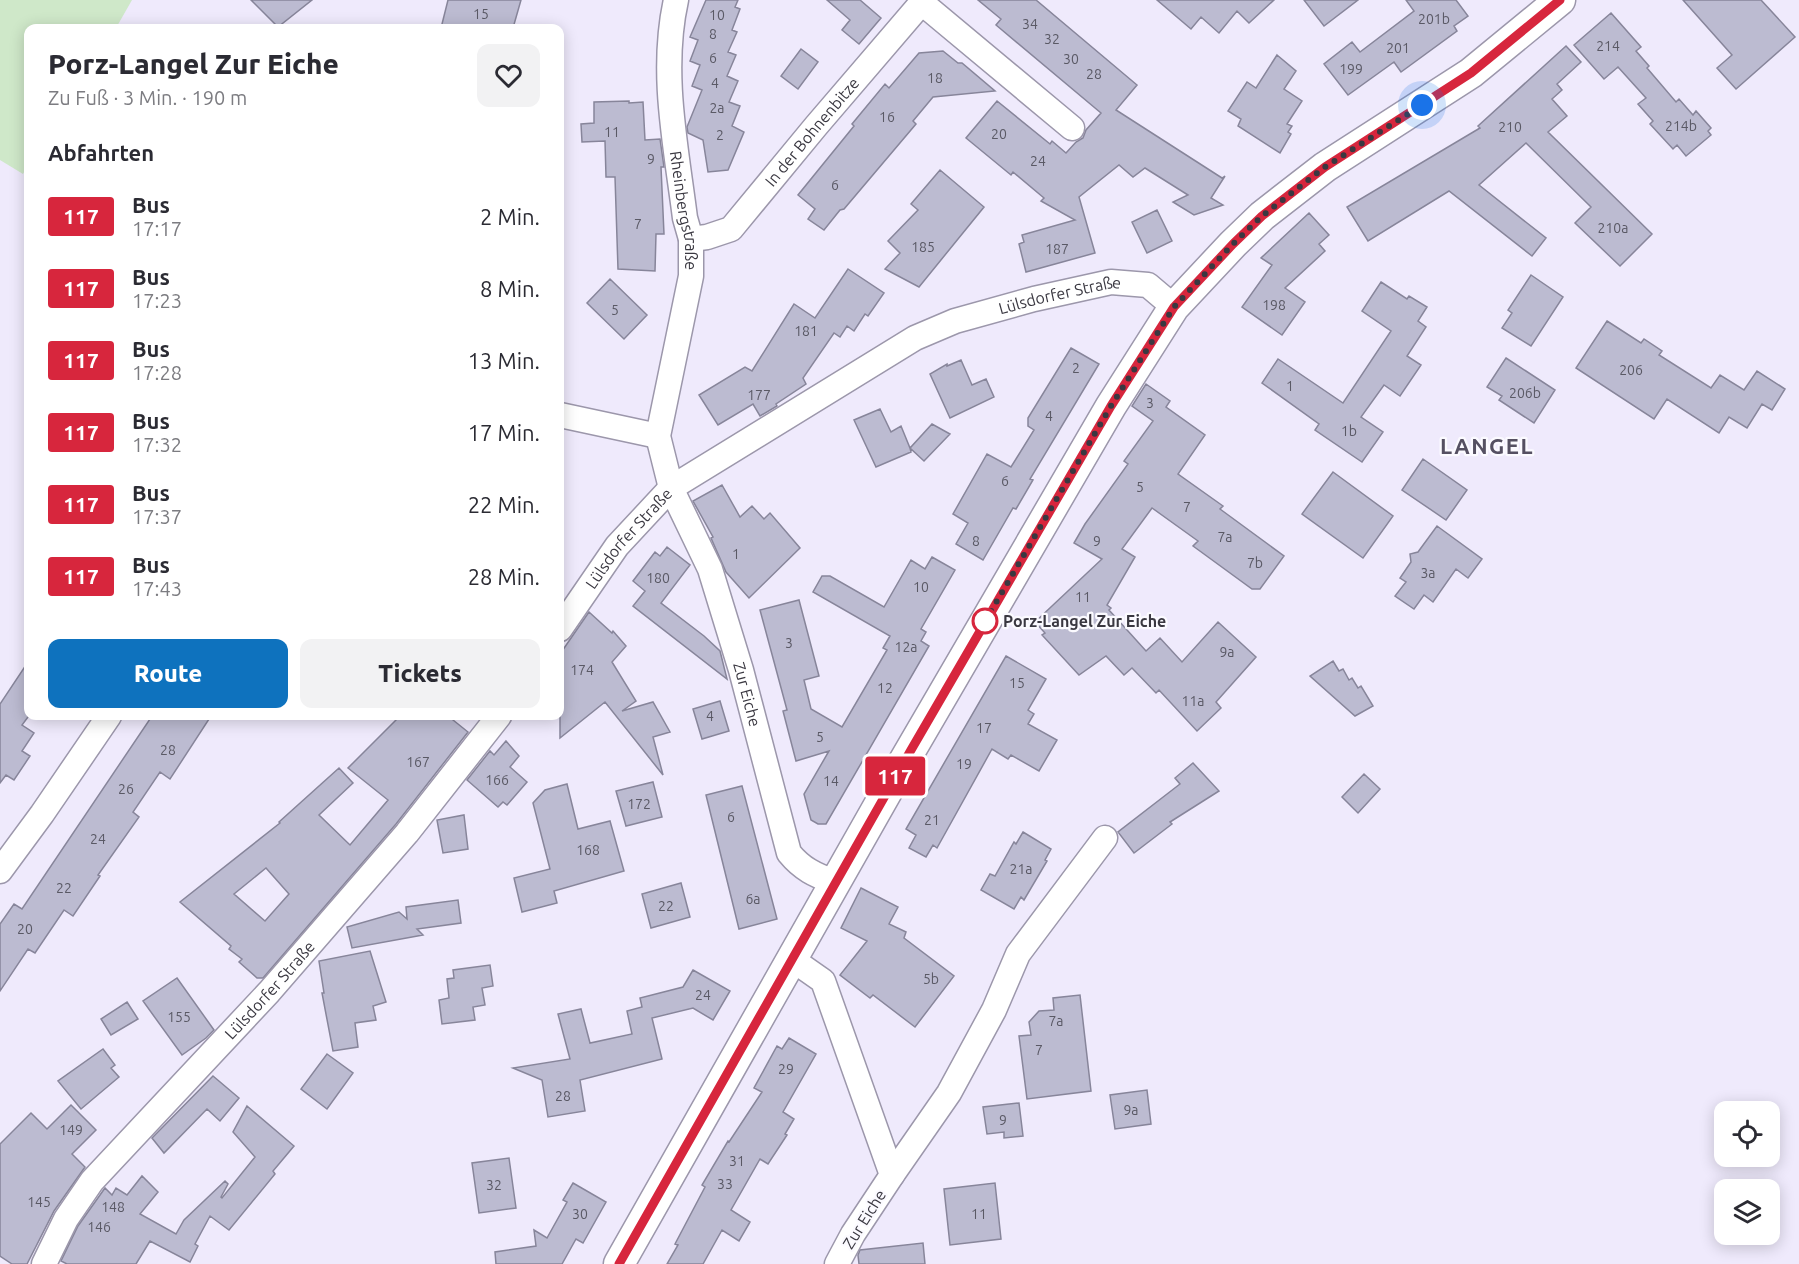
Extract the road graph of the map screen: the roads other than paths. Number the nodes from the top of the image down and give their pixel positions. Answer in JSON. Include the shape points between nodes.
{"nodes":[{"id":1,"x":676,"y":0,"type":"edge"},
{"id":2,"x":1560,"y":0,"type":"edge"},
{"id":3,"x":923,"y":1,"type":"edge"},
{"id":4,"x":1072,"y":128,"type":"dead end"},
{"id":5,"x":691,"y":239,"type":"junction"},
{"id":6,"x":1174,"y":307,"type":"junction"},
{"id":7,"x":564,"y":416,"type":"edge"},
{"id":8,"x":658,"y":436,"type":"junction"},
{"id":9,"x":670,"y":488,"type":"junction"},
{"id":10,"x":564,"y":623,"type":"edge"},
{"id":11,"x":106,"y":720,"type":"edge"},
{"id":12,"x":496,"y":720,"type":"edge"},
{"id":13,"x":1105,"y":838,"type":"dead end"},
{"id":14,"x":0,"y":871,"type":"edge"},
{"id":15,"x":834,"y":882,"type":"junction"},
{"id":16,"x":793,"y":960,"type":"junction"},
{"id":17,"x":891,"y":1175,"type":"junction"},
{"id":18,"x":44,"y":1264,"type":"edge"},
{"id":19,"x":619,"y":1264,"type":"edge"},
{"id":20,"x":837,"y":1264,"type":"edge"}],
"edges":[{"from":1,"to":5,"type":"street","name":"Rheinbergstraße","via":[[668,65],[685,218]]},
{"from":2,"to":6,"type":"street","via":[[1471,73],[1325,167],[1262,216]]},
{"from":3,"to":4,"type":"street","name":"In der Bohnenbitze"},
{"from":3,"to":5,"type":"street","name":"In der Bohnenbitze","via":[[731,228]]},
{"from":5,"to":8,"type":"street","name":"Rheinbergstraße","via":[[690,276]]},
{"from":6,"to":9,"type":"street","name":"Lülsdorfer Straße","via":[[1148,285],[1111,282],[955,321],[872,363]]},
{"from":6,"to":15,"type":"street","via":[[1111,406]]},
{"from":7,"to":8,"type":"street"},
{"from":8,"to":9,"type":"street","name":"Rheinbergstraße"},
{"from":9,"to":10,"type":"street","name":"Lülsdorfer Straße","via":[[618,546]]},
{"from":9,"to":15,"type":"street","name":"Zur Eiche","via":[[711,569],[789,853],[810,873]]},
{"from":11,"to":14,"type":"street"},
{"from":12,"to":18,"type":"street","name":"Lülsdorfer Straße","via":[[407,833],[269,992],[92,1181],[66,1219]]},
{"from":13,"to":17,"type":"street","name":"Zur Eiche","via":[[1018,954],[994,1010],[949,1093]]},
{"from":15,"to":16,"type":"street"},
{"from":16,"to":17,"type":"street","name":"Zur Eiche","via":[[823,981]]},
{"from":16,"to":19,"type":"street"},
{"from":17,"to":20,"type":"street","name":"Zur Eiche"}]}
